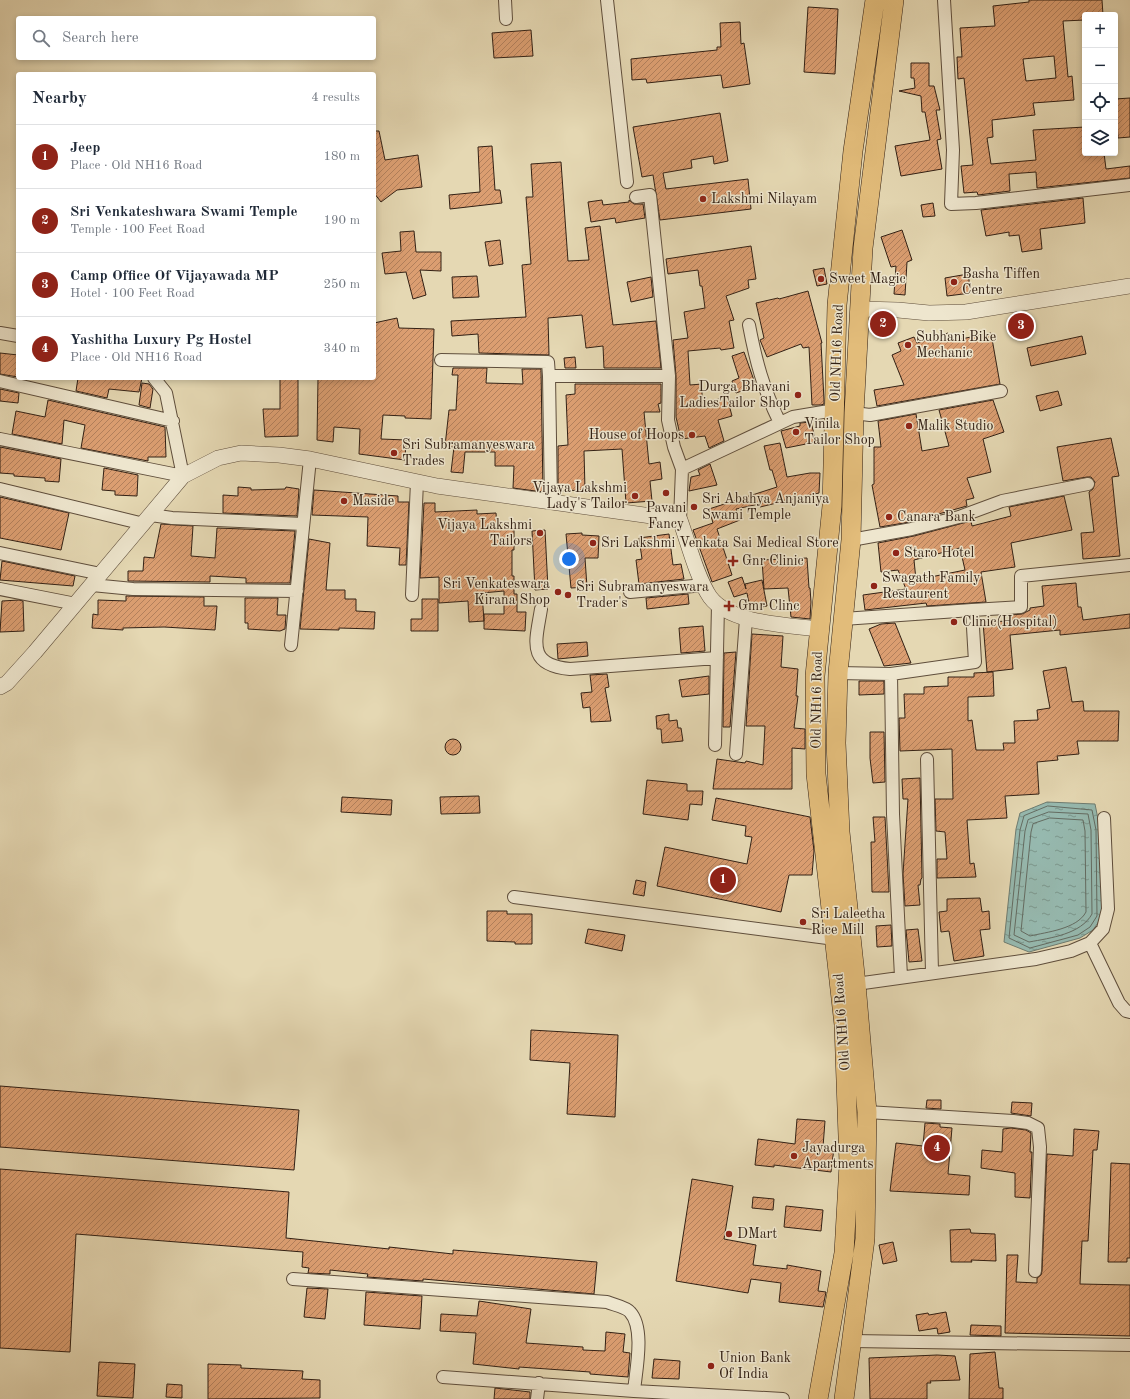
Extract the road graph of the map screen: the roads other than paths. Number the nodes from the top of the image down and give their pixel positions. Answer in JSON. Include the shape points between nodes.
{"nodes":[{"id":1,"x":505,"y":0,"type":"edge"},
{"id":2,"x":607,"y":0,"type":"edge"},
{"id":3,"x":875,"y":0,"type":"edge"},
{"id":4,"x":894,"y":0,"type":"edge"},
{"id":5,"x":944,"y":0,"type":"edge"},
{"id":6,"x":506,"y":19,"type":"dead end"},
{"id":7,"x":627,"y":182,"type":"dead end"},
{"id":8,"x":1130,"y":186,"type":"edge"},
{"id":9,"x":636,"y":197,"type":"dead end"},
{"id":10,"x":1130,"y":286,"type":"edge"},
{"id":11,"x":861,"y":309,"type":"junction"},
{"id":12,"x":749,"y":325,"type":"dead end"},
{"id":13,"x":0,"y":333,"type":"edge"},
{"id":14,"x":16,"y":336,"type":"edge"},
{"id":15,"x":441,"y":360,"type":"dead end"},
{"id":16,"x":549,"y":376,"type":"junction"},
{"id":17,"x":669,"y":376,"type":"junction"},
{"id":18,"x":156,"y":380,"type":"edge"},
{"id":19,"x":0,"y":382,"type":"edge"},
{"id":20,"x":1001,"y":391,"type":"dead end"},
{"id":21,"x":835,"y":410,"type":"junction"},
{"id":22,"x":854,"y":413,"type":"junction"},
{"id":23,"x":173,"y":422,"type":"junction"},
{"id":24,"x":780,"y":423,"type":"junction"},
{"id":25,"x":0,"y":440,"type":"edge"},
{"id":26,"x":310,"y":459,"type":"junction"},
{"id":27,"x":682,"y":469,"type":"junction"},
{"id":28,"x":184,"y":476,"type":"junction"},
{"id":29,"x":417,"y":482,"type":"junction"},
{"id":30,"x":1088,"y":484,"type":"dead end"},
{"id":31,"x":0,"y":489,"type":"edge"},
{"id":32,"x":551,"y":502,"type":"junction"},
{"id":33,"x":147,"y":519,"type":"junction"},
{"id":34,"x":680,"y":520,"type":"junction"},
{"id":35,"x":303,"y":524,"type":"junction"},
{"id":36,"x":851,"y":540,"type":"junction"},
{"id":37,"x":0,"y":554,"type":"edge"},
{"id":38,"x":1130,"y":565,"type":"edge"},
{"id":39,"x":97,"y":579,"type":"junction"},
{"id":40,"x":704,"y":585,"type":"junction"},
{"id":41,"x":0,"y":590,"type":"edge"},
{"id":42,"x":297,"y":591,"type":"junction"},
{"id":43,"x":630,"y":592,"type":"dead end"},
{"id":44,"x":412,"y":595,"type":"dead end"},
{"id":45,"x":76,"y":604,"type":"junction"},
{"id":46,"x":718,"y":606,"type":"junction"},
{"id":47,"x":541,"y":608,"type":"dead end"},
{"id":48,"x":972,"y":610,"type":"junction"},
{"id":49,"x":746,"y":619,"type":"junction"},
{"id":50,"x":843,"y":619,"type":"junction"},
{"id":51,"x":819,"y":629,"type":"junction"},
{"id":52,"x":291,"y":645,"type":"dead end"},
{"id":53,"x":717,"y":658,"type":"junction"},
{"id":54,"x":838,"y":673,"type":"junction"},
{"id":55,"x":891,"y":674,"type":"junction"},
{"id":56,"x":0,"y":687,"type":"edge"},
{"id":57,"x":714,"y":745,"type":"dead end"},
{"id":58,"x":736,"y":754,"type":"dead end"},
{"id":59,"x":927,"y":759,"type":"dead end"},
{"id":60,"x":1104,"y":818,"type":"dead end"},
{"id":61,"x":514,"y":897,"type":"dead end"},
{"id":62,"x":835,"y":939,"type":"junction"},
{"id":63,"x":1090,"y":943,"type":"junction"},
{"id":64,"x":932,"y":972,"type":"junction"},
{"id":65,"x":901,"y":977,"type":"junction"},
{"id":66,"x":856,"y":984,"type":"junction"},
{"id":67,"x":1130,"y":1012,"type":"edge"},
{"id":68,"x":867,"y":1112,"type":"junction"},
{"id":69,"x":1035,"y":1271,"type":"dead end"},
{"id":70,"x":293,"y":1279,"type":"dead end"},
{"id":71,"x":852,"y":1341,"type":"junction"},
{"id":72,"x":1130,"y":1345,"type":"edge"},
{"id":73,"x":443,"y":1377,"type":"dead end"},
{"id":74,"x":539,"y":1383,"type":"junction"},
{"id":75,"x":634,"y":1392,"type":"junction"},
{"id":76,"x":537,"y":1399,"type":"edge"},
{"id":77,"x":783,"y":1399,"type":"edge"},
{"id":78,"x":818,"y":1399,"type":"edge"},
{"id":79,"x":844,"y":1399,"type":"edge"}],
"edges":[{"from":1,"to":6,"type":"street"},
{"from":2,"to":7,"type":"street"},
{"from":3,"to":21,"type":"main road","name":"Old NH16 Road","via":[[852,151],[840,282]]},
{"from":4,"to":11,"type":"main road","name":"Old NH16 Road","via":[[864,248]]},
{"from":5,"to":8,"type":"street","via":[[953,150],[951,204]]},
{"from":9,"to":17,"type":"street","via":[[650,195]]},
{"from":10,"to":11,"type":"street","via":[[966,312],[930,313]]},
{"from":11,"to":22,"type":"main road","name":"Old NH16 Road"},
{"from":12,"to":24,"type":"street","via":[[759,373]]},
{"from":13,"to":14,"type":"street"},
{"from":15,"to":16,"type":"street","via":[[548,362]]},
{"from":16,"to":17,"type":"street"},
{"from":16,"to":32,"type":"street"},
{"from":17,"to":27,"type":"street","via":[[668,420]]},
{"from":18,"to":23,"type":"street","via":[[166,393]]},
{"from":19,"to":23,"type":"street"},
{"from":20,"to":22,"type":"street","via":[[870,415]]},
{"from":21,"to":24,"type":"street","via":[[808,413]]},
{"from":21,"to":51,"type":"main road","name":"Old NH16 Road","via":[[832,506]]},
{"from":22,"to":36,"type":"main road","name":"Old NH16 Road"},
{"from":23,"to":28,"type":"street"},
{"from":24,"to":27,"type":"street"},
{"from":25,"to":28,"type":"street"},
{"from":26,"to":28,"type":"street","via":[[241,453],[218,458]]},
{"from":26,"to":29,"type":"street"},
{"from":26,"to":35,"type":"street"},
{"from":27,"to":34,"type":"street"},
{"from":28,"to":33,"type":"street"},
{"from":29,"to":32,"type":"street"},
{"from":29,"to":44,"type":"street"},
{"from":30,"to":36,"type":"street","via":[[1002,501],[959,517],[912,529]]},
{"from":31,"to":33,"type":"street"},
{"from":32,"to":34,"type":"street"},
{"from":33,"to":35,"type":"street"},
{"from":33,"to":39,"type":"street"},
{"from":34,"to":40,"type":"street"},
{"from":35,"to":42,"type":"street"},
{"from":36,"to":50,"type":"main road","name":"Old NH16 Road"},
{"from":37,"to":39,"type":"street"},
{"from":38,"to":48,"type":"street","via":[[1021,576],[1021,607]]},
{"from":39,"to":42,"type":"street","via":[[133,589]]},
{"from":39,"to":45,"type":"street"},
{"from":40,"to":43,"type":"street"},
{"from":40,"to":46,"type":"street"},
{"from":41,"to":45,"type":"street"},
{"from":42,"to":52,"type":"street"},
{"from":45,"to":56,"type":"street","via":[[7,683]]},
{"from":46,"to":49,"type":"street"},
{"from":46,"to":53,"type":"street"},
{"from":47,"to":53,"type":"street","via":[[535,645],[539,655],[555,667],[570,669]]},
{"from":48,"to":50,"type":"street"},
{"from":48,"to":55,"type":"street","via":[[975,662]]},
{"from":49,"to":51,"type":"street"},
{"from":49,"to":58,"type":"street"},
{"from":50,"to":54,"type":"main road","name":"Old NH16 Road"},
{"from":51,"to":62,"type":"main road","name":"Old NH16 Road","via":[[815,676],[816,774]]},
{"from":53,"to":57,"type":"street"},
{"from":54,"to":55,"type":"street"},
{"from":54,"to":66,"type":"main road","name":"Old NH16 Road","via":[[836,743],[840,832]]},
{"from":55,"to":65,"type":"street","via":[[893,814]]},
{"from":59,"to":64,"type":"street"},
{"from":60,"to":63,"type":"street","via":[[1108,909],[1103,929]]},
{"from":61,"to":62,"type":"street"},
{"from":62,"to":78,"type":"main road","name":"Old NH16 Road","via":[[844,1026],[849,1164],[844,1253]]},
{"from":63,"to":64,"type":"street","via":[[1071,951],[1036,959]]},
{"from":63,"to":67,"type":"street","via":[[1119,1003]]},
{"from":64,"to":65,"type":"street"},
{"from":65,"to":66,"type":"street"},
{"from":66,"to":68,"type":"main road","name":"Old NH16 Road"},
{"from":68,"to":69,"type":"street","via":[[1013,1120],[1038,1128],[1040,1147]]},
{"from":68,"to":71,"type":"main road","name":"Old NH16 Road","via":[[865,1239]]},
{"from":70,"to":75,"type":"street","via":[[607,1302],[629,1310],[636,1320],[639,1338]]},
{"from":71,"to":72,"type":"street"},
{"from":71,"to":79,"type":"main road","name":"Old NH16 Road"},
{"from":73,"to":74,"type":"street"},
{"from":74,"to":75,"type":"street"},
{"from":74,"to":76,"type":"street"},
{"from":75,"to":77,"type":"street"}]}
